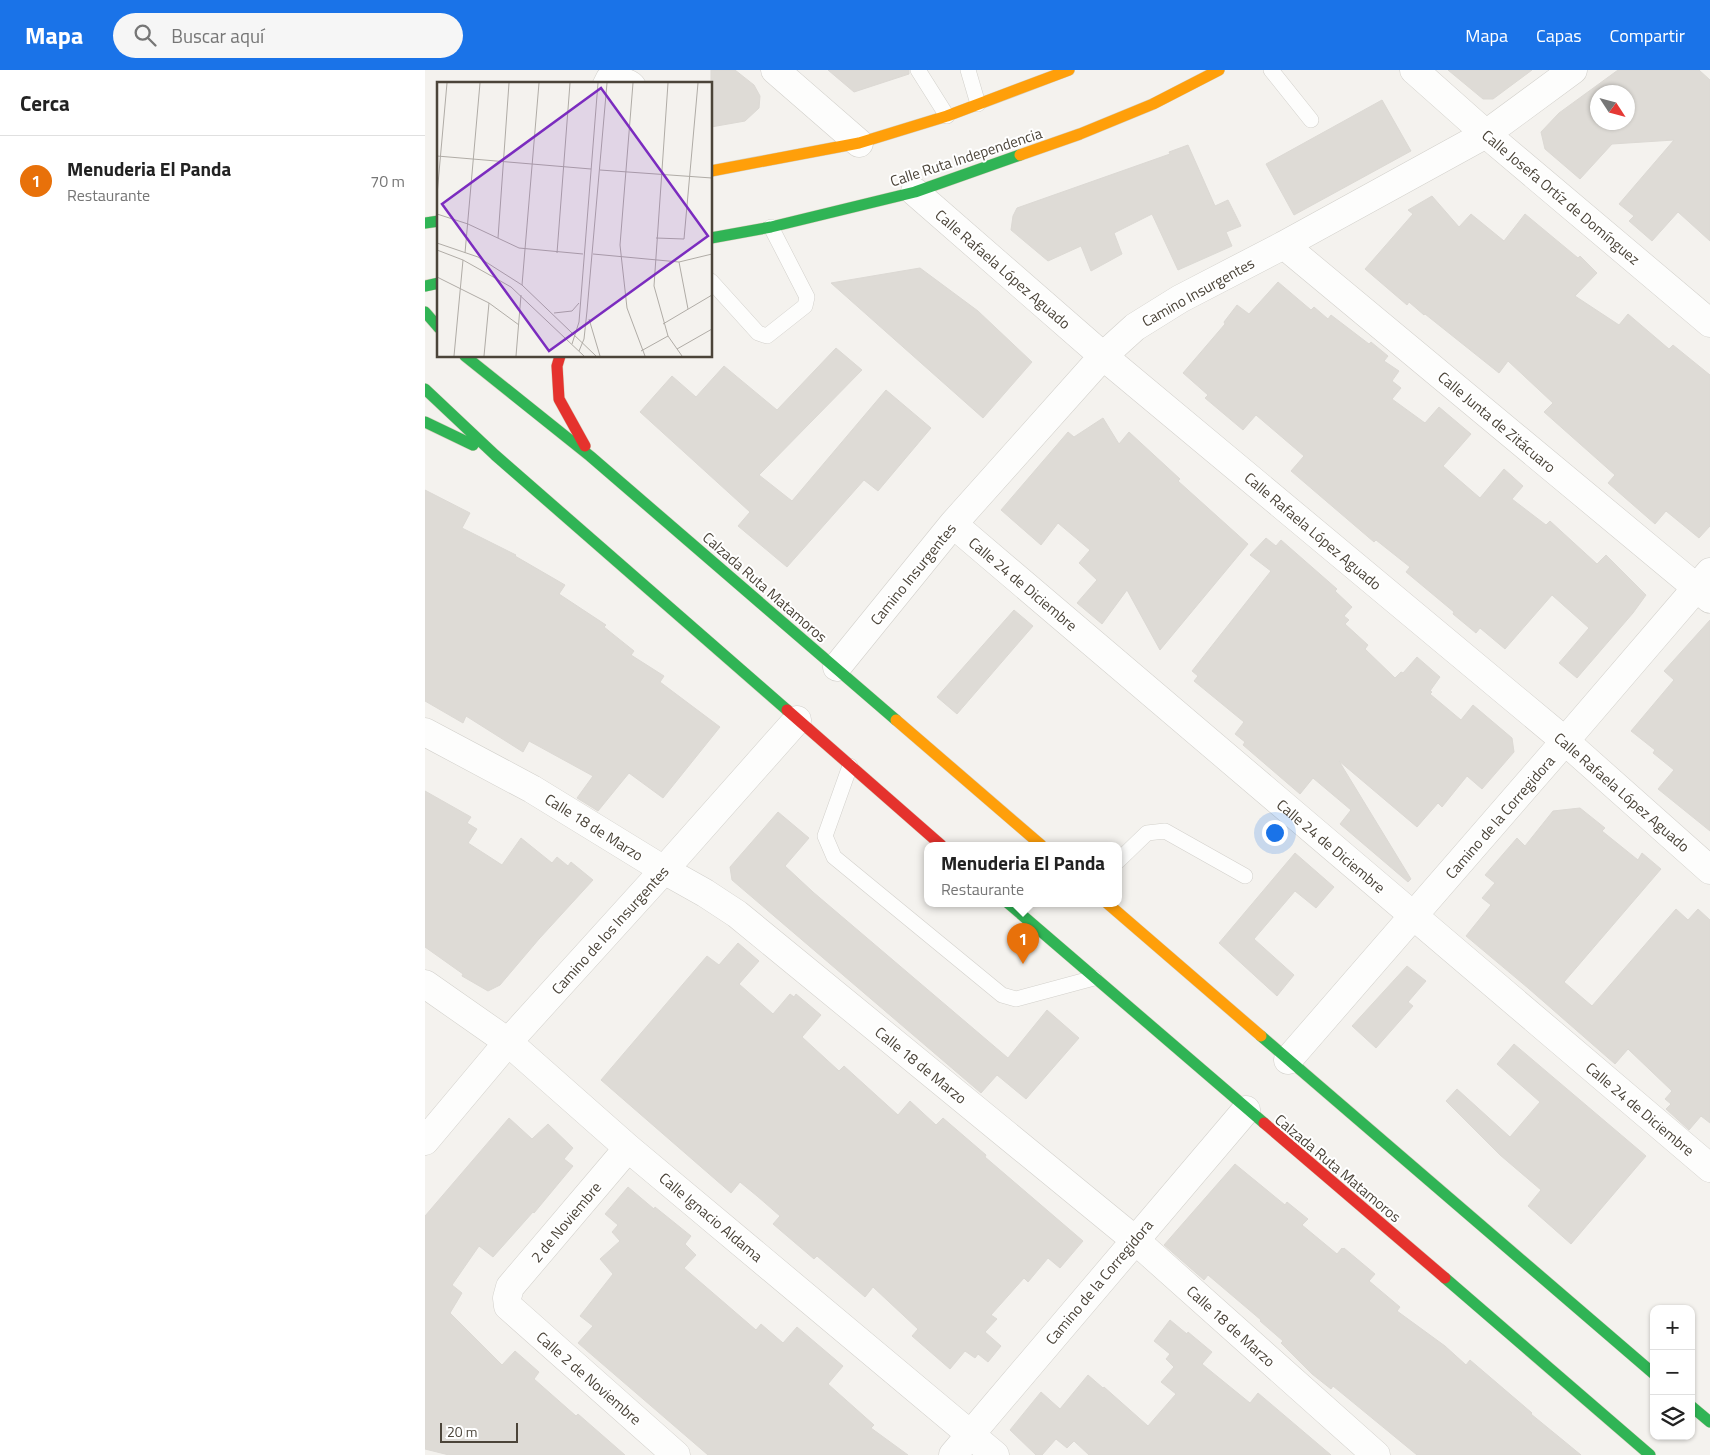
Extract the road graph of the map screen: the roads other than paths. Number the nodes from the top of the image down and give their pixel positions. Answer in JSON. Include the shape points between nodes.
{"nodes":[{"id":1,"x":775,"y":70,"type":"edge"},
{"id":2,"x":918,"y":70,"type":"edge"},
{"id":3,"x":968,"y":70,"type":"edge"},
{"id":4,"x":1069,"y":70,"type":"edge"},
{"id":5,"x":1219,"y":70,"type":"edge"},
{"id":6,"x":1271,"y":70,"type":"edge"},
{"id":7,"x":1414,"y":70,"type":"edge"},
{"id":8,"x":1573,"y":70,"type":"edge"},
{"id":9,"x":601,"y":82,"type":"edge"},
{"id":10,"x":637,"y":82,"type":"edge"},
{"id":11,"x":978,"y":104,"type":"junction"},
{"id":12,"x":947,"y":116,"type":"junction"},
{"id":13,"x":1311,"y":120,"type":"dead end"},
{"id":14,"x":1486,"y":134,"type":"junction"},
{"id":15,"x":859,"y":143,"type":"junction"},
{"id":16,"x":713,"y":171,"type":"edge"},
{"id":17,"x":915,"y":192,"type":"junction"},
{"id":18,"x":771,"y":227,"type":"junction"},
{"id":19,"x":713,"y":238,"type":"edge"},
{"id":20,"x":1284,"y":245,"type":"junction"},
{"id":21,"x":713,"y":283,"type":"edge"},
{"id":22,"x":425,"y":312,"type":"edge"},
{"id":23,"x":1710,"y":324,"type":"edge"},
{"id":24,"x":437,"y":326,"type":"edge"},
{"id":25,"x":1103,"y":356,"type":"junction"},
{"id":26,"x":468,"y":358,"type":"edge"},
{"id":27,"x":559,"y":358,"type":"edge"},
{"id":28,"x":425,"y":389,"type":"edge"},
{"id":29,"x":425,"y":422,"type":"edge"},
{"id":30,"x":495,"y":455,"type":"junction"},
{"id":31,"x":590,"y":456,"type":"junction"},
{"id":32,"x":953,"y":524,"type":"junction"},
{"id":33,"x":1705,"y":586,"type":"edge"},
{"id":34,"x":837,"y":667,"type":"junction"},
{"id":35,"x":797,"y":720,"type":"junction"},
{"id":36,"x":425,"y":732,"type":"edge"},
{"id":37,"x":1565,"y":741,"type":"junction"},
{"id":38,"x":850,"y":766,"type":"junction"},
{"id":39,"x":938,"y":842,"type":"edge"},
{"id":40,"x":1038,"y":842,"type":"edge"},
{"id":41,"x":1122,"y":858,"type":"edge"},
{"id":42,"x":664,"y":870,"type":"junction"},
{"id":43,"x":1710,"y":870,"type":"edge"},
{"id":44,"x":1245,"y":876,"type":"dead end"},
{"id":45,"x":1013,"y":907,"type":"edge"},
{"id":46,"x":1112,"y":907,"type":"edge"},
{"id":47,"x":1413,"y":916,"type":"junction"},
{"id":48,"x":1094,"y":978,"type":"junction"},
{"id":49,"x":425,"y":984,"type":"edge"},
{"id":50,"x":508,"y":1042,"type":"junction"},
{"id":51,"x":1288,"y":1060,"type":"junction"},
{"id":52,"x":1247,"y":1110,"type":"junction"},
{"id":53,"x":425,"y":1141,"type":"edge"},
{"id":54,"x":628,"y":1148,"type":"junction"},
{"id":55,"x":1710,"y":1168,"type":"edge"},
{"id":56,"x":1135,"y":1240,"type":"junction"},
{"id":57,"x":507,"y":1298,"type":"joint"},
{"id":58,"x":1650,"y":1371,"type":"edge"},
{"id":59,"x":1695,"y":1409,"type":"edge"},
{"id":60,"x":1710,"y":1422,"type":"edge"},
{"id":61,"x":971,"y":1434,"type":"junction"},
{"id":62,"x":676,"y":1455,"type":"edge"},
{"id":63,"x":953,"y":1455,"type":"edge"},
{"id":64,"x":995,"y":1455,"type":"edge"},
{"id":65,"x":1376,"y":1455,"type":"edge"},
{"id":66,"x":1650,"y":1455,"type":"edge"}],
"edges":[{"from":1,"to":15,"type":"street"},
{"from":2,"to":12,"type":"lane"},
{"from":3,"to":11,"type":"lane"},
{"from":4,"to":11,"type":"main road"},
{"from":5,"to":17,"type":"main road","name":"Calle Ruta Independencia","via":[[1153,104],[1079,134]]},
{"from":6,"to":13,"type":"lane"},
{"from":7,"to":14,"type":"street","name":"Calle Josefa Ortíz de Domínguez"},
{"from":8,"to":14,"type":"street","name":"Camino Insurgentes"},
{"from":9,"to":10,"type":"lane","via":[[604,76],[630,76]]},
{"from":11,"to":12,"type":"main road"},
{"from":12,"to":15,"type":"main road"},
{"from":14,"to":20,"type":"street","name":"Camino Insurgentes"},
{"from":14,"to":23,"type":"street","name":"Calle Josefa Ortíz de Domínguez"},
{"from":15,"to":16,"type":"main road"},
{"from":17,"to":18,"type":"main road","name":"Calle Ruta Independencia"},
{"from":17,"to":25,"type":"street","name":"Calle Rafaela López Aguado"},
{"from":18,"to":19,"type":"main road","name":"Calle Ruta Independencia"},
{"from":18,"to":21,"type":"lane","via":[[807,297],[805,306],[767,336],[758,333]]},
{"from":20,"to":25,"type":"street","name":"Camino Insurgentes","via":[[1180,298],[1135,327]]},
{"from":20,"to":33,"type":"street","name":"Calle Junta de Zitácuaro"},
{"from":22,"to":24,"type":"main road"},
{"from":25,"to":32,"type":"street","name":"Camino Insurgentes"},
{"from":25,"to":37,"type":"street","name":"Calle Rafaela López Aguado"},
{"from":26,"to":31,"type":"main road","name":"Calzada Ruta Matamoros"},
{"from":27,"to":31,"type":"main road","via":[[559,399]]},
{"from":28,"to":30,"type":"main road"},
{"from":29,"to":30,"type":"main road"},
{"from":30,"to":35,"type":"main road"},
{"from":31,"to":34,"type":"main road","name":"Calzada Ruta Matamoros"},
{"from":32,"to":34,"type":"street","name":"Camino Insurgentes"},
{"from":32,"to":47,"type":"street","name":"Calle 24 de Diciembre"},
{"from":33,"to":37,"type":"street","name":"Camino de la Corregidora"},
{"from":34,"to":40,"type":"main road","name":"Calzada Ruta Matamoros"},
{"from":35,"to":38,"type":"main road"},
{"from":35,"to":42,"type":"street","name":"Camino de los Insurgentes"},
{"from":36,"to":42,"type":"street","name":"Calle 18 de Marzo","via":[[532,789]]},
{"from":37,"to":43,"type":"street","name":"Calle Rafaela López Aguado"},
{"from":37,"to":47,"type":"street","name":"Camino de la Corregidora"},
{"from":38,"to":39,"type":"main road"},
{"from":38,"to":48,"type":"lane","via":[[825,836],[834,857],[1001,995],[1016,999]]},
{"from":41,"to":44,"type":"lane","via":[[1147,833],[1165,831]]},
{"from":42,"to":50,"type":"street","name":"Camino de los Insurgentes"},
{"from":42,"to":56,"type":"street","name":"Calle 18 de Marzo","via":[[737,914]]},
{"from":45,"to":48,"type":"main road","name":"Calzada Ruta Matamoros"},
{"from":46,"to":51,"type":"main road"},
{"from":47,"to":51,"type":"street","name":"Camino de la Corregidora"},
{"from":47,"to":55,"type":"street","name":"Calle 24 de Diciembre"},
{"from":48,"to":52,"type":"main road","name":"Calzada Ruta Matamoros"},
{"from":49,"to":50,"type":"street","name":"Calle Ignacio Aldama"},
{"from":50,"to":53,"type":"street","name":"Camino de los Insurgentes"},
{"from":50,"to":54,"type":"street","name":"Calle Ignacio Aldama"},
{"from":51,"to":58,"type":"main road"},
{"from":52,"to":56,"type":"street","name":"Camino de la Corregidora"},
{"from":52,"to":66,"type":"main road","name":"Calzada Ruta Matamoros"},
{"from":54,"to":57,"type":"street","name":"2 de Noviembre","via":[[510,1287]]},
{"from":54,"to":61,"type":"street","name":"Calle Ignacio Aldama"},
{"from":56,"to":61,"type":"street","name":"Camino de la Corregidora"},
{"from":56,"to":65,"type":"street","name":"Calle 18 de Marzo"},
{"from":57,"to":62,"type":"street","name":"Calle 2 de Noviembre","via":[[508,1306]]},
{"from":59,"to":60,"type":"main road"},
{"from":61,"to":63,"type":"street","name":"Camino de la Corregidora"},
{"from":61,"to":64,"type":"street","name":"Calle Ignacio Aldama"}]}
